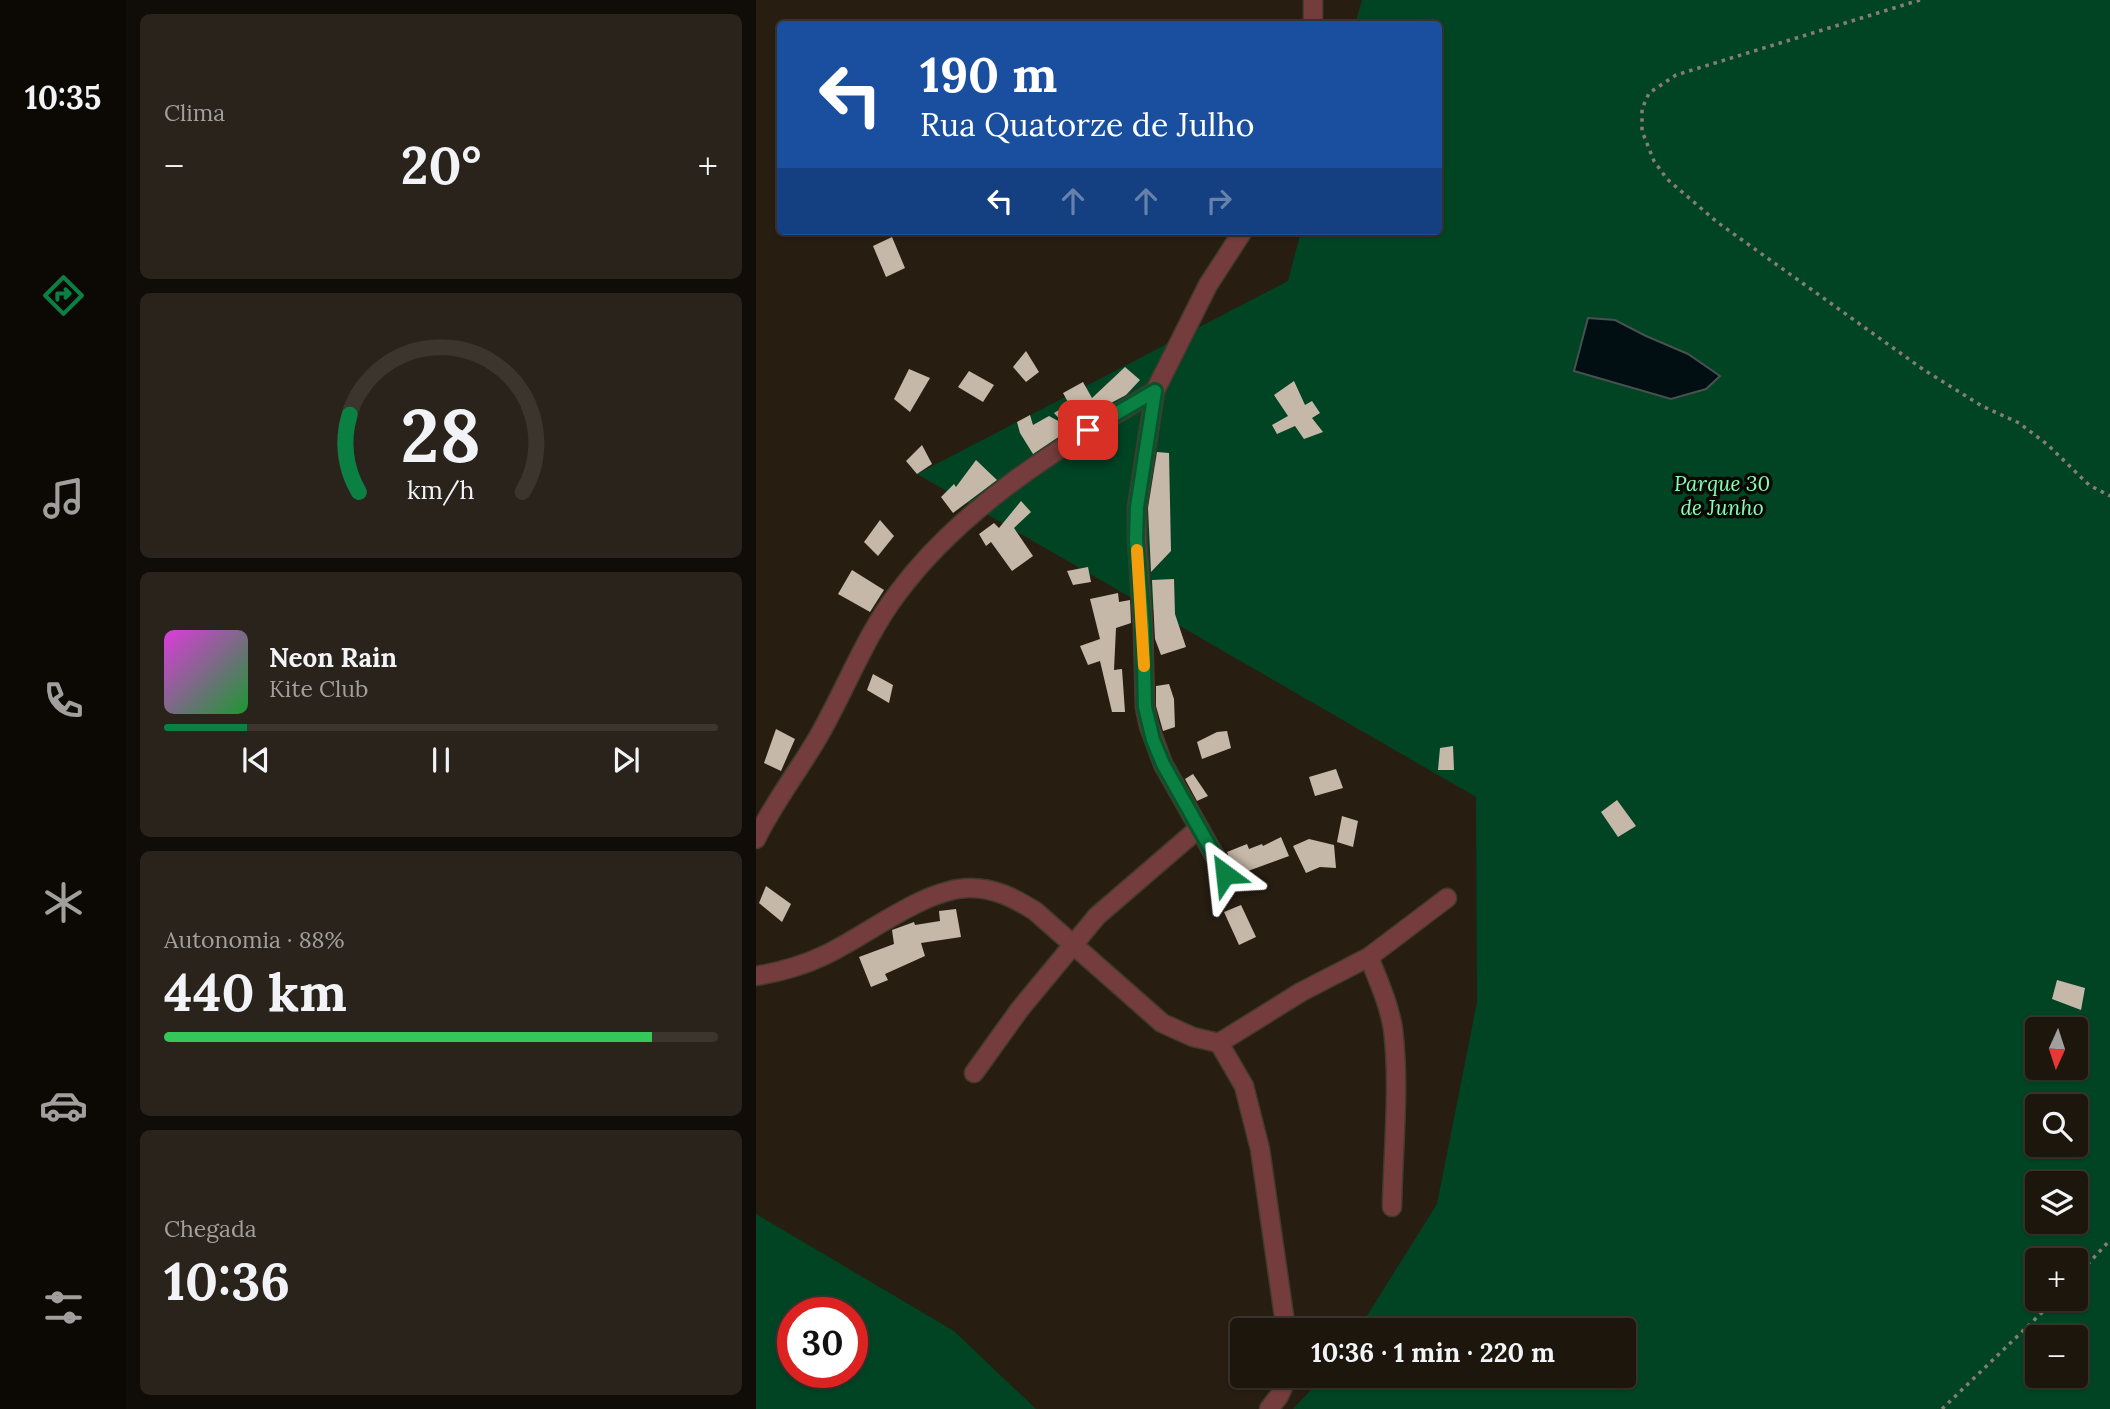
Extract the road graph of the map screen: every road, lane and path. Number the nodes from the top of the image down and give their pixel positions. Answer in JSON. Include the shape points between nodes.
{"nodes":[{"id":1,"x":1313,"y":0,"type":"edge"},
{"id":2,"x":1920,"y":0,"type":"edge"},
{"id":3,"x":1313,"y":21,"type":"edge"},
{"id":4,"x":1240,"y":235,"type":"edge"},
{"id":5,"x":1155,"y":391,"type":"junction"},
{"id":6,"x":2110,"y":496,"type":"edge"},
{"id":7,"x":1198,"y":829,"type":"junction"},
{"id":8,"x":756,"y":839,"type":"edge"},
{"id":9,"x":1225,"y":874,"type":"dead end"},
{"id":10,"x":1447,"y":898,"type":"dead end"},
{"id":11,"x":1073,"y":943,"type":"junction"},
{"id":12,"x":1369,"y":957,"type":"junction"},
{"id":13,"x":756,"y":976,"type":"edge"},
{"id":14,"x":1219,"y":1043,"type":"junction"},
{"id":15,"x":974,"y":1073,"type":"dead end"},
{"id":16,"x":1392,"y":1207,"type":"dead end"},
{"id":17,"x":2110,"y":1240,"type":"edge"},
{"id":18,"x":2088,"y":1264,"type":"edge"},
{"id":19,"x":2044,"y":1311,"type":"edge"},
{"id":20,"x":1284,"y":1318,"type":"edge"},
{"id":21,"x":1283,"y":1388,"type":"edge"},
{"id":22,"x":1269,"y":1409,"type":"edge"},
{"id":23,"x":1942,"y":1409,"type":"edge"}],
"edges":[{"from":1,"to":3,"type":"street"},
{"from":2,"to":6,"type":"path","via":[[1676,75],[1649,93],[1642,109],[1642,131],[1667,179],[1717,222],[1924,370],[2019,423],[2048,444],[2089,485]]},
{"from":4,"to":5,"type":"street","via":[[1208,285]]},
{"from":5,"to":7,"type":"street","via":[[1137,507],[1145,707],[1163,764]]},
{"from":5,"to":8,"type":"street","via":[[1066,443],[1016,480],[972,515],[916,571],[895,596]]},
{"from":7,"to":9,"type":"street"},
{"from":7,"to":11,"type":"street","via":[[1097,916]]},
{"from":10,"to":12,"type":"street"},
{"from":11,"to":13,"type":"street","via":[[1016,899],[993,890],[968,888],[934,896],[825,955]]},
{"from":11,"to":14,"type":"street","via":[[1162,1023]]},
{"from":11,"to":15,"type":"street"},
{"from":12,"to":14,"type":"street"},
{"from":12,"to":16,"type":"street","via":[[1392,1027]]},
{"from":14,"to":20,"type":"street","via":[[1244,1086],[1260,1149]]},
{"from":17,"to":18,"type":"path"},
{"from":19,"to":23,"type":"path"},
{"from":21,"to":22,"type":"street"}]}
